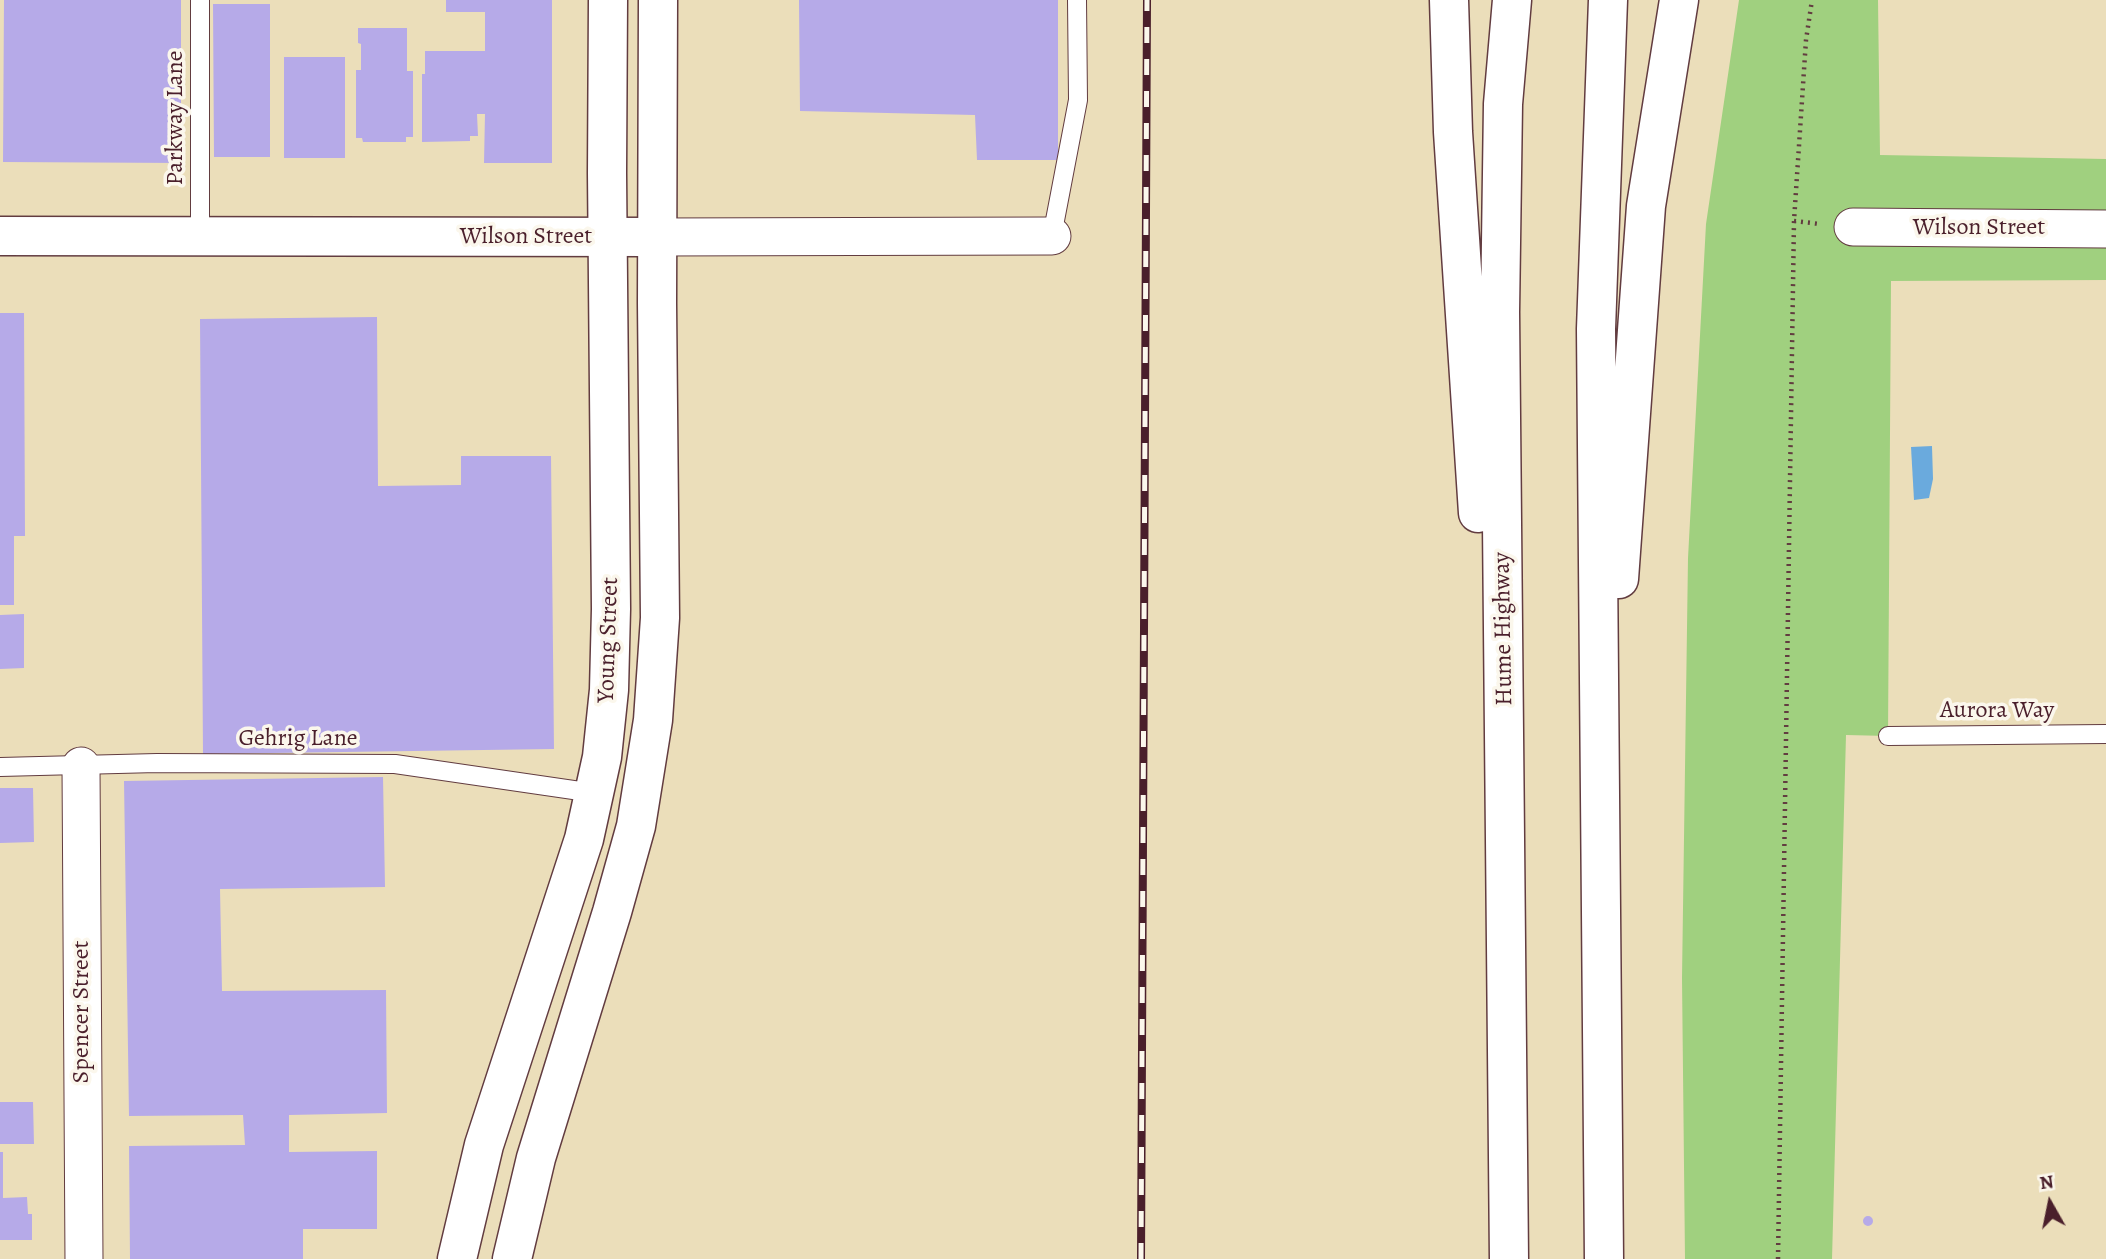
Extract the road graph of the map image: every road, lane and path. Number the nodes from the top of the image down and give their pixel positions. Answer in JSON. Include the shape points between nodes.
{"nodes":[{"id":1,"x":200,"y":0,"type":"edge"},
{"id":2,"x":608,"y":0,"type":"edge"},
{"id":3,"x":658,"y":0,"type":"edge"},
{"id":4,"x":1077,"y":0,"type":"edge"},
{"id":5,"x":1449,"y":0,"type":"edge"},
{"id":6,"x":1512,"y":0,"type":"edge"},
{"id":7,"x":1608,"y":0,"type":"edge"},
{"id":8,"x":1679,"y":0,"type":"edge"},
{"id":9,"x":1812,"y":0,"type":"edge"},
{"id":10,"x":1853,"y":227,"type":"dead end"},
{"id":11,"x":2106,"y":229,"type":"edge"},
{"id":12,"x":0,"y":236,"type":"edge"},
{"id":13,"x":200,"y":236,"type":"junction"},
{"id":14,"x":1052,"y":236,"type":"joint"},
{"id":15,"x":607,"y":237,"type":"junction"},
{"id":16,"x":658,"y":237,"type":"junction"},
{"id":17,"x":2106,"y":734,"type":"edge"},
{"id":18,"x":1888,"y":736,"type":"dead end"},
{"id":19,"x":81,"y":766,"type":"junction"},
{"id":20,"x":0,"y":767,"type":"edge"},
{"id":21,"x":594,"y":793,"type":"junction"},
{"id":22,"x":1599,"y":794,"type":"junction"},
{"id":23,"x":1507,"y":944,"type":"junction"},
{"id":24,"x":84,"y":1259,"type":"edge"},
{"id":25,"x":457,"y":1259,"type":"edge"},
{"id":26,"x":512,"y":1259,"type":"edge"},
{"id":27,"x":1509,"y":1259,"type":"edge"},
{"id":28,"x":1604,"y":1259,"type":"edge"},
{"id":29,"x":1778,"y":1259,"type":"edge"}],
"edges":[{"from":1,"to":13,"type":"lane","name":"Parkway Lane"},
{"from":2,"to":15,"type":"main road","name":"Young Street"},
{"from":3,"to":16,"type":"main road","name":"Young Street"},
{"from":4,"to":14,"type":"lane","via":[[1077,100]]},
{"from":5,"to":23,"type":"main road","via":[[1453,132]]},
{"from":6,"to":23,"type":"main road","name":"Hume Highway","via":[[1503,104],[1500,312]]},
{"from":7,"to":22,"type":"main road","via":[[1596,329]]},
{"from":8,"to":22,"type":"main road","via":[[1646,206],[1627,494]]},
{"from":9,"to":29,"type":"path","via":[[1794,221]]},
{"from":10,"to":11,"type":"street","name":"Wilson Street"},
{"from":12,"to":13,"type":"main road","name":"Wilson Street"},
{"from":13,"to":15,"type":"main road","name":"Wilson Street"},
{"from":14,"to":16,"type":"street","name":"Wilson Street"},
{"from":15,"to":16,"type":"main road","name":"Wilson Street"},
{"from":15,"to":21,"type":"main road","name":"Young Street","via":[[611,608],[609,690]]},
{"from":16,"to":26,"type":"main road","name":"Young Street","via":[[660,618],[653,719],[636,826],[536,1158]]},
{"from":17,"to":18,"type":"lane","name":"Aurora Way"},
{"from":19,"to":20,"type":"lane","name":"Gehrig Lane"},
{"from":19,"to":21,"type":"lane","name":"Gehrig Lane","via":[[395,764]]},
{"from":19,"to":24,"type":"street","name":"Spencer Street"},
{"from":21,"to":25,"type":"main road","name":"Young Street","via":[[584,839],[484,1145]]},
{"from":22,"to":28,"type":"main road"},
{"from":23,"to":27,"type":"main road","name":"Hume Highway"}]}
